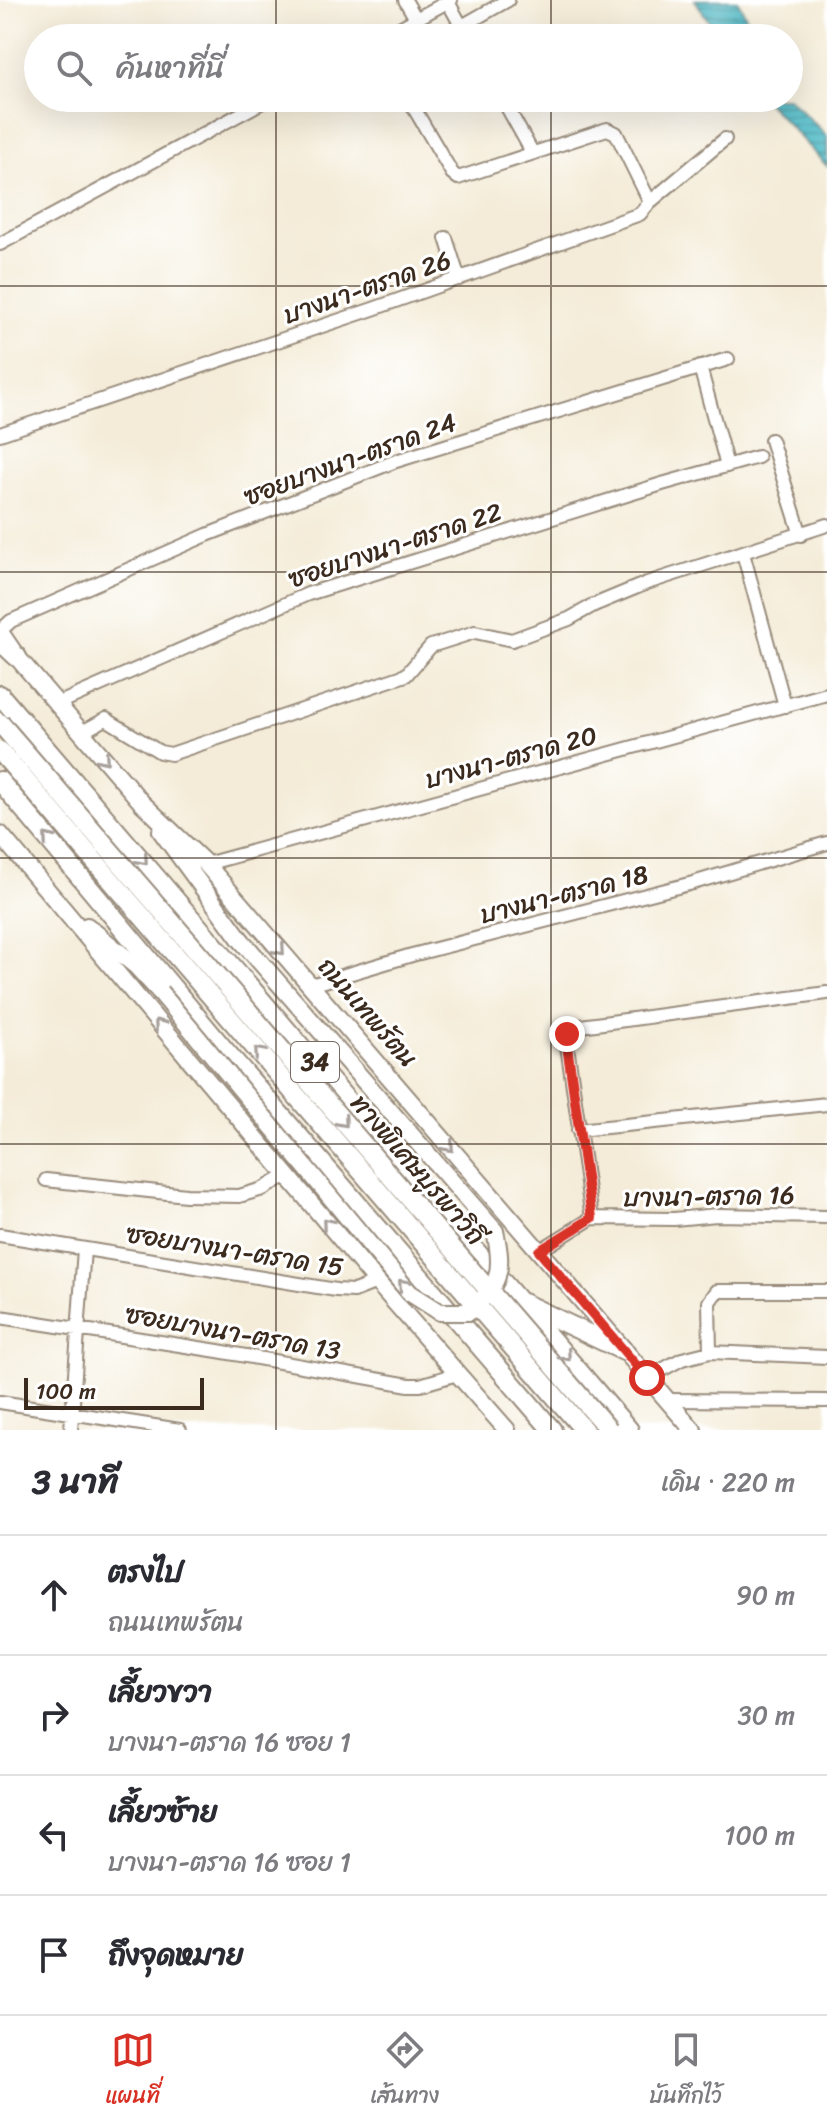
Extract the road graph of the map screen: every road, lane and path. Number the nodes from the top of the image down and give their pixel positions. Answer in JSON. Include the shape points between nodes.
{"nodes":[{"id":1,"x":405,"y":0,"type":"edge"},
{"id":2,"x":508,"y":0,"type":"edge"},
{"id":3,"x":450,"y":1,"type":"edge"},
{"id":4,"x":416,"y":19,"type":"junction"},
{"id":5,"x":407,"y":24,"type":"edge"},
{"id":6,"x":461,"y":24,"type":"edge"},
{"id":7,"x":476,"y":24,"type":"edge"},
{"id":8,"x":244,"y":112,"type":"edge"},
{"id":9,"x":416,"y":112,"type":"edge"},
{"id":10,"x":510,"y":112,"type":"edge"},
{"id":11,"x":725,"y":139,"type":"dead end"},
{"id":12,"x":532,"y":152,"type":"junction"},
{"id":13,"x":650,"y":202,"type":"junction"},
{"id":14,"x":446,"y":238,"type":"dead end"},
{"id":15,"x":0,"y":244,"type":"edge"},
{"id":16,"x":459,"y":279,"type":"junction"},
{"id":17,"x":728,"y":359,"type":"dead end"},
{"id":18,"x":700,"y":367,"type":"junction"},
{"id":19,"x":0,"y":434,"type":"edge"},
{"id":20,"x":771,"y":440,"type":"dead end"},
{"id":21,"x":758,"y":457,"type":"dead end"},
{"id":22,"x":727,"y":466,"type":"junction"},
{"id":23,"x":827,"y":525,"type":"edge"},
{"id":24,"x":801,"y":535,"type":"junction"},
{"id":25,"x":743,"y":553,"type":"junction"},
{"id":26,"x":0,"y":631,"type":"edge"},
{"id":27,"x":0,"y":641,"type":"edge"},
{"id":28,"x":17,"y":657,"type":"junction"},
{"id":29,"x":0,"y":693,"type":"edge"},
{"id":30,"x":827,"y":694,"type":"edge"},
{"id":31,"x":57,"y":704,"type":"junction"},
{"id":32,"x":785,"y":706,"type":"junction"},
{"id":33,"x":8,"y":718,"type":"edge"},
{"id":34,"x":82,"y":732,"type":"junction"},
{"id":35,"x":0,"y":751,"type":"edge"},
{"id":36,"x":0,"y":781,"type":"edge"},
{"id":37,"x":142,"y":803,"type":"junction"},
{"id":38,"x":0,"y":834,"type":"edge"},
{"id":39,"x":827,"y":843,"type":"edge"},
{"id":40,"x":206,"y":864,"type":"junction"},
{"id":41,"x":56,"y":901,"type":"junction"},
{"id":42,"x":311,"y":985,"type":"junction"},
{"id":43,"x":827,"y":993,"type":"edge"},
{"id":44,"x":827,"y":1104,"type":"edge"},
{"id":45,"x":578,"y":1130,"type":"junction"},
{"id":46,"x":287,"y":1175,"type":"junction"},
{"id":47,"x":46,"y":1180,"type":"dead end"},
{"id":48,"x":827,"y":1217,"type":"edge"},
{"id":49,"x":592,"y":1218,"type":"junction"},
{"id":50,"x":0,"y":1235,"type":"edge"},
{"id":51,"x":84,"y":1249,"type":"junction"},
{"id":52,"x":539,"y":1251,"type":"junction"},
{"id":53,"x":377,"y":1282,"type":"junction"},
{"id":54,"x":827,"y":1291,"type":"edge"},
{"id":55,"x":517,"y":1300,"type":"junction"},
{"id":56,"x":0,"y":1317,"type":"edge"},
{"id":57,"x":77,"y":1328,"type":"junction"},
{"id":58,"x":624,"y":1351,"type":"junction"},
{"id":59,"x":710,"y":1352,"type":"junction"},
{"id":60,"x":827,"y":1357,"type":"edge"},
{"id":61,"x":457,"y":1374,"type":"junction"},
{"id":62,"x":647,"y":1378,"type":"junction"},
{"id":63,"x":667,"y":1400,"type":"junction"},
{"id":64,"x":827,"y":1401,"type":"edge"},
{"id":65,"x":0,"y":1402,"type":"edge"},
{"id":66,"x":73,"y":1412,"type":"junction"},
{"id":67,"x":71,"y":1430,"type":"edge"},
{"id":68,"x":180,"y":1430,"type":"edge"},
{"id":69,"x":507,"y":1430,"type":"edge"},
{"id":70,"x":552,"y":1430,"type":"edge"},
{"id":71,"x":584,"y":1430,"type":"edge"},
{"id":72,"x":609,"y":1430,"type":"edge"},
{"id":73,"x":629,"y":1430,"type":"edge"},
{"id":74,"x":693,"y":1430,"type":"edge"}],
"edges":[{"from":1,"to":4,"type":"street"},
{"from":2,"to":7,"type":"street"},
{"from":3,"to":4,"type":"street"},
{"from":3,"to":6,"type":"street"},
{"from":4,"to":5,"type":"street"},
{"from":8,"to":15,"type":"street"},
{"from":9,"to":12,"type":"street","via":[[458,178]]},
{"from":10,"to":12,"type":"street"},
{"from":11,"to":13,"type":"street","name":"บางนา-ตราด 26"},
{"from":12,"to":13,"type":"street","via":[[607,129],[616,133]]},
{"from":13,"to":16,"type":"street","name":"บางนา-ตราด 26","via":[[640,214]]},
{"from":14,"to":16,"type":"street"},
{"from":16,"to":19,"type":"street","name":"บางนา-ตราด 26"},
{"from":17,"to":18,"type":"street","name":"ซอยบางนา-ตราด 24"},
{"from":18,"to":22,"type":"street"},
{"from":18,"to":26,"type":"street","name":"ซอยบางนา-ตราด 24","via":[[396,461],[207,535],[11,621]]},
{"from":20,"to":24,"type":"street"},
{"from":21,"to":22,"type":"street","name":"ซอยบางนา-ตราด 22"},
{"from":22,"to":31,"type":"street","name":"ซอยบางนา-ตราด 22","via":[[308,594]]},
{"from":23,"to":24,"type":"street"},
{"from":24,"to":25,"type":"street"},
{"from":25,"to":32,"type":"street"},
{"from":25,"to":34,"type":"street","via":[[647,583],[512,640],[475,632],[439,643],[424,651],[406,675],[171,754],[106,719]]},
{"from":26,"to":28,"type":"main road","name":"ถนนเทพรัตน","number":"34"},
{"from":27,"to":28,"type":"highway"},
{"from":28,"to":31,"type":"main road","name":"ถนนเทพรัตน","number":"34"},
{"from":29,"to":33,"type":"highway"},
{"from":30,"to":32,"type":"street","name":"บางนา-ตราด 20"},
{"from":31,"to":34,"type":"main road","name":"ถนนเทพรัตน","number":"34"},
{"from":32,"to":40,"type":"street","name":"บางนา-ตราด 20"},
{"from":33,"to":55,"type":"highway","number":"34","one_way":true},
{"from":33,"to":72,"type":"highway","name":"ทางพิเศษบูรพาวิถี","one_way":true,"bridge":true},
{"from":34,"to":37,"type":"main road","name":"ถนนเทพรัตน","number":"34","one_way":true},
{"from":71,"to":35,"type":"highway","name":"ทางพิเศษบูรพาวิถี","one_way":true,"bridge":true},
{"from":70,"to":36,"type":"highway","number":"34","one_way":true},
{"from":37,"to":40,"type":"main road","name":"ถนนเทพรัตน","number":"34"},
{"from":37,"to":41,"type":"main road","one_way":true,"bridge":true,"via":[[241,940],[495,1231],[501,1259],[492,1291],[469,1312],[440,1312],[410,1293],[160,992]]},
{"from":38,"to":41,"type":"main road"},
{"from":39,"to":42,"type":"street","name":"บางนา-ตราด 18"},
{"from":40,"to":42,"type":"main road","name":"ถนนเทพรัตน","number":"34","one_way":true},
{"from":46,"to":41,"type":"main road","one_way":true},
{"from":42,"to":52,"type":"main road","name":"ถนนเทพรัตน","number":"34","one_way":true},
{"from":43,"to":45,"type":"street","via":[[573,1027],[566,1039]]},
{"from":44,"to":45,"type":"street"},
{"from":45,"to":49,"type":"street"},
{"from":46,"to":47,"type":"street","via":[[239,1196]]},
{"from":53,"to":46,"type":"main road","one_way":true},
{"from":48,"to":49,"type":"street","name":"บางนา-ตราด 16"},
{"from":49,"to":52,"type":"street"},
{"from":50,"to":51,"type":"street","name":"ซอยบางนา-ตราด 15"},
{"from":51,"to":53,"type":"street","name":"ซอยบางนา-ตราด 15","via":[[336,1290],[354,1291]]},
{"from":51,"to":57,"type":"street"},
{"from":52,"to":58,"type":"main road","name":"ถนนเทพรัตน","number":"34"},
{"from":53,"to":61,"type":"main road"},
{"from":54,"to":59,"type":"street","via":[[717,1291],[709,1302]]},
{"from":55,"to":58,"type":"highway"},
{"from":55,"to":73,"type":"highway","number":"34","one_way":true},
{"from":56,"to":57,"type":"street","name":"ซอยบางนา-ตราด 13"},
{"from":57,"to":61,"type":"street","name":"ซอยบางนา-ตราด 13","via":[[409,1385]]},
{"from":57,"to":66,"type":"street"},
{"from":58,"to":62,"type":"main road","name":"ถนนเทพรัตน","number":"34"},
{"from":59,"to":60,"type":"street"},
{"from":59,"to":62,"type":"street","via":[[682,1359]]},
{"from":61,"to":69,"type":"main road"},
{"from":62,"to":63,"type":"main road","name":"ถนนเทพรัตน","number":"34"},
{"from":63,"to":64,"type":"street"},
{"from":63,"to":74,"type":"main road","name":"ถนนเทพรัตน","number":"34"},
{"from":65,"to":66,"type":"street"},
{"from":66,"to":67,"type":"street"},
{"from":66,"to":68,"type":"street"}]}
